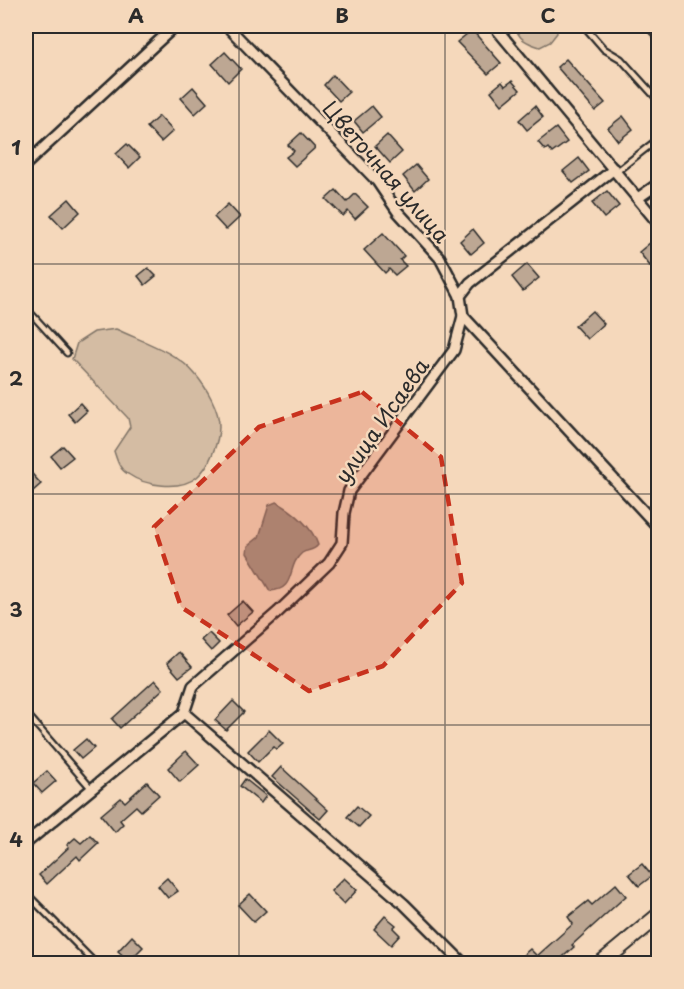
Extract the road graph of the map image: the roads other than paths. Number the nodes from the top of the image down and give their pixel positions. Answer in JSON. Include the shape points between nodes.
{"nodes":[{"id":1,"x":175,"y":26,"type":"edge"},
{"id":2,"x":227,"y":26,"type":"edge"},
{"id":3,"x":494,"y":26,"type":"edge"},
{"id":4,"x":584,"y":26,"type":"edge"},
{"id":5,"x":658,"y":100,"type":"edge"},
{"id":6,"x":658,"y":139,"type":"edge"},
{"id":7,"x":26,"y":145,"type":"edge"},
{"id":8,"x":36,"y":154,"type":"junction"},
{"id":9,"x":26,"y":164,"type":"edge"},
{"id":10,"x":615,"y":171,"type":"junction"},
{"id":11,"x":658,"y":184,"type":"edge"},
{"id":12,"x":638,"y":198,"type":"junction"},
{"id":13,"x":658,"y":223,"type":"edge"},
{"id":14,"x":460,"y":296,"type":"junction"},
{"id":15,"x":26,"y":308,"type":"edge"},
{"id":16,"x":463,"y":316,"type":"junction"},
{"id":17,"x":67,"y":353,"type":"dead end"},
{"id":18,"x":658,"y":527,"type":"edge"},
{"id":19,"x":26,"y":713,"type":"edge"},
{"id":20,"x":184,"y":713,"type":"junction"},
{"id":21,"x":92,"y":788,"type":"junction"},
{"id":22,"x":26,"y":843,"type":"edge"},
{"id":23,"x":26,"y":893,"type":"edge"},
{"id":24,"x":658,"y":916,"type":"edge"},
{"id":25,"x":96,"y":963,"type":"edge"},
{"id":26,"x":464,"y":963,"type":"edge"},
{"id":27,"x":600,"y":963,"type":"edge"}],
"edges":[{"from":1,"to":8,"type":"street"},
{"from":2,"to":14,"type":"street","name":"Цветочная улица","via":[[377,181],[398,212],[440,258]]},
{"from":3,"to":10,"type":"street"},
{"from":4,"to":5,"type":"lane"},
{"from":6,"to":10,"type":"lane"},
{"from":7,"to":8,"type":"lane"},
{"from":8,"to":9,"type":"street"},
{"from":10,"to":12,"type":"street"},
{"from":10,"to":14,"type":"street","via":[[470,283]]},
{"from":11,"to":12,"type":"street"},
{"from":12,"to":13,"type":"street"},
{"from":14,"to":16,"type":"street","name":"улица Исаева"},
{"from":15,"to":17,"type":"lane"},
{"from":16,"to":18,"type":"street"},
{"from":16,"to":20,"type":"street","name":"улица Исаева","via":[[454,350],[349,491],[342,543],[329,563],[193,686]]},
{"from":19,"to":21,"type":"lane"},
{"from":20,"to":21,"type":"street"},
{"from":20,"to":26,"type":"street","via":[[404,904]]},
{"from":21,"to":22,"type":"street"},
{"from":23,"to":25,"type":"lane"},
{"from":24,"to":27,"type":"main road"}]}
